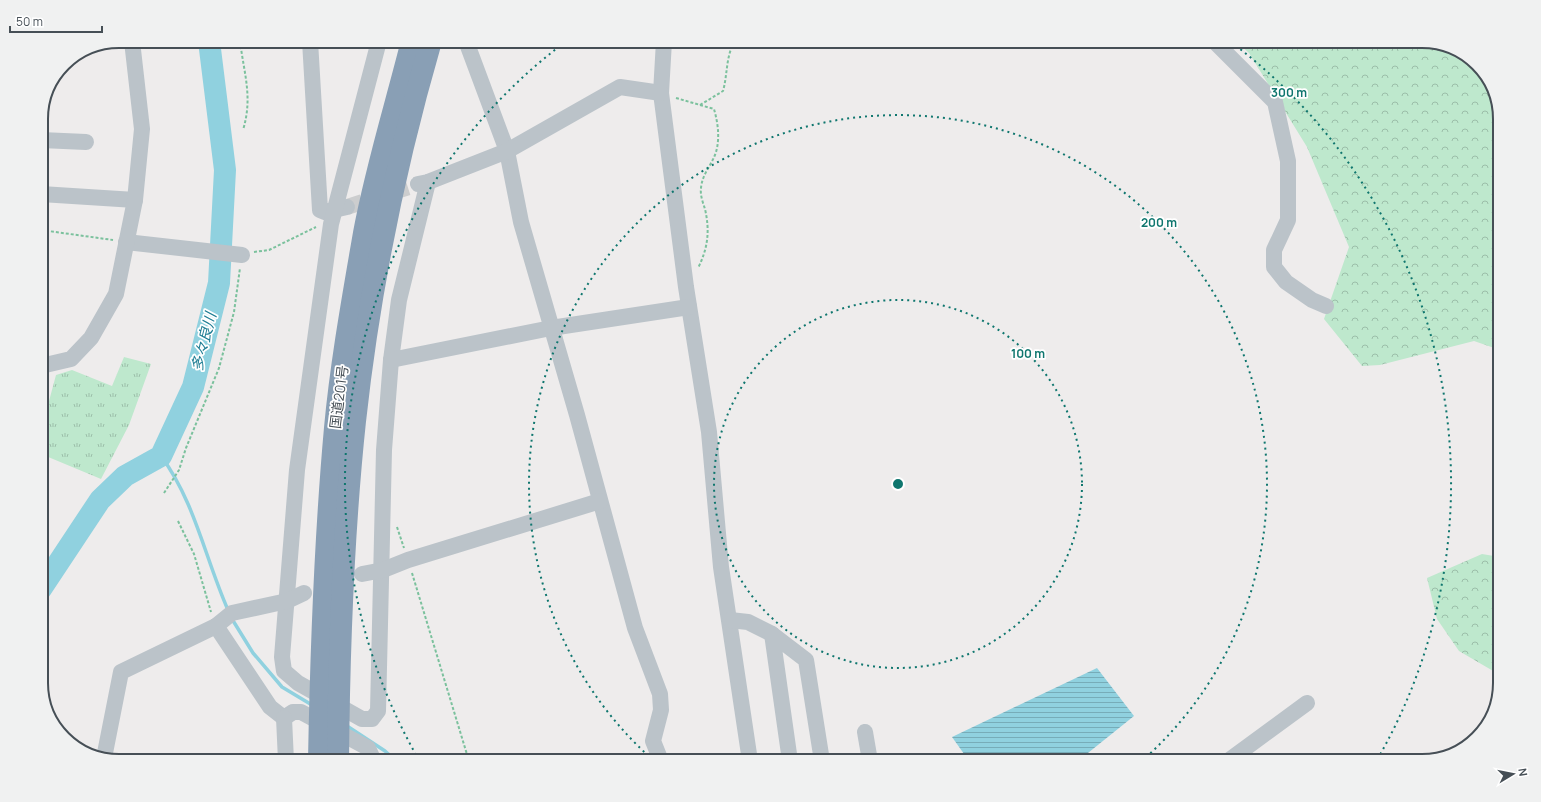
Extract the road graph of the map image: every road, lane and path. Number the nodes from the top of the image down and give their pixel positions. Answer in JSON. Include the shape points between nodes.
{"nodes":[{"id":1,"x":133,"y":48,"type":"edge"},
{"id":2,"x":241,"y":48,"type":"edge"},
{"id":3,"x":310,"y":48,"type":"edge"},
{"id":4,"x":377,"y":48,"type":"edge"},
{"id":5,"x":410,"y":48,"type":"edge"},
{"id":6,"x":429,"y":48,"type":"edge"},
{"id":7,"x":469,"y":48,"type":"edge"},
{"id":8,"x":664,"y":48,"type":"edge"},
{"id":9,"x":1221,"y":48,"type":"edge"},
{"id":10,"x":731,"y":49,"type":"dead end"},
{"id":11,"x":661,"y":93,"type":"junction"},
{"id":12,"x":699,"y":105,"type":"junction"},
{"id":13,"x":243,"y":130,"type":"dead end"},
{"id":14,"x":48,"y":140,"type":"edge"},
{"id":15,"x":86,"y":142,"type":"dead end"},
{"id":16,"x":506,"y":151,"type":"junction"},
{"id":17,"x":48,"y":194,"type":"edge"},
{"id":18,"x":135,"y":200,"type":"junction"},
{"id":19,"x":337,"y":214,"type":"junction"},
{"id":20,"x":48,"y":231,"type":"edge"},
{"id":21,"x":126,"y":242,"type":"junction"},
{"id":22,"x":242,"y":255,"type":"junction"},
{"id":23,"x":686,"y":287,"type":"junction"},
{"id":24,"x":1326,"y":306,"type":"dead end"},
{"id":25,"x":689,"y":307,"type":"junction"},
{"id":26,"x":551,"y":328,"type":"junction"},
{"id":27,"x":391,"y":360,"type":"junction"},
{"id":28,"x":48,"y":364,"type":"edge"},
{"id":29,"x":164,"y":493,"type":"dead end"},
{"id":30,"x":600,"y":501,"type":"junction"},
{"id":31,"x":178,"y":521,"type":"dead end"},
{"id":32,"x":408,"y":560,"type":"junction"},
{"id":33,"x":383,"y":570,"type":"junction"},
{"id":34,"x":362,"y":574,"type":"dead end"},
{"id":35,"x":304,"y":593,"type":"dead end"},
{"id":36,"x":287,"y":601,"type":"junction"},
{"id":37,"x":730,"y":620,"type":"junction"},
{"id":38,"x":222,"y":621,"type":"junction"},
{"id":39,"x":772,"y":634,"type":"junction"},
{"id":40,"x":330,"y":695,"type":"junction"},
{"id":41,"x":1307,"y":703,"type":"dead end"},
{"id":42,"x":284,"y":718,"type":"junction"},
{"id":43,"x":865,"y":732,"type":"dead end"},
{"id":44,"x":105,"y":753,"type":"edge"},
{"id":45,"x":286,"y":754,"type":"edge"},
{"id":46,"x":319,"y":754,"type":"edge"},
{"id":47,"x":338,"y":754,"type":"edge"},
{"id":48,"x":371,"y":754,"type":"edge"},
{"id":49,"x":467,"y":754,"type":"edge"},
{"id":50,"x":658,"y":754,"type":"edge"},
{"id":51,"x":749,"y":754,"type":"edge"},
{"id":52,"x":789,"y":754,"type":"edge"},
{"id":53,"x":821,"y":754,"type":"edge"},
{"id":54,"x":869,"y":754,"type":"edge"},
{"id":55,"x":1238,"y":754,"type":"edge"}],
"edges":[{"from":1,"to":18,"type":"street","via":[[142,129]]},
{"from":2,"to":13,"type":"path","via":[[249,92],[249,108]]},
{"from":3,"to":19,"type":"street","via":[[320,210]]},
{"from":4,"to":19,"type":"street"},
{"from":5,"to":40,"type":"highway","name":"国道201号","via":[[386,134],[368,216],[335,427],[326,541]]},
{"from":6,"to":40,"type":"highway","name":"国道201号","via":[[394,190],[367,331],[355,420]]},
{"from":7,"to":16,"type":"street"},
{"from":8,"to":11,"type":"street"},
{"from":9,"to":24,"type":"street","via":[[1275,102],[1287,154],[1288,220],[1274,250],[1274,267],[1286,282],[1312,300]]},
{"from":10,"to":12,"type":"path","via":[[723,91]]},
{"from":11,"to":12,"type":"path"},
{"from":11,"to":16,"type":"street","via":[[620,87]]},
{"from":11,"to":23,"type":"street"},
{"from":12,"to":23,"type":"path","via":[[714,109],[718,136],[715,152],[700,191],[708,223],[708,242],[702,259]]},
{"from":14,"to":15,"type":"street"},
{"from":16,"to":26,"type":"street","via":[[521,222]]},
{"from":16,"to":27,"type":"street","via":[[423,183],[399,300]]},
{"from":17,"to":18,"type":"street"},
{"from":18,"to":21,"type":"street"},
{"from":19,"to":22,"type":"path","via":[[319,226],[269,250]]},
{"from":19,"to":36,"type":"street","via":[[297,470]]},
{"from":20,"to":21,"type":"path"},
{"from":21,"to":22,"type":"street"},
{"from":21,"to":28,"type":"street","via":[[116,294],[91,338],[71,359]]},
{"from":22,"to":29,"type":"path","via":[[234,312],[219,368],[179,470]]},
{"from":23,"to":25,"type":"street"},
{"from":25,"to":26,"type":"street"},
{"from":25,"to":37,"type":"street","via":[[709,432],[721,567]]},
{"from":26,"to":27,"type":"street"},
{"from":26,"to":30,"type":"street"},
{"from":27,"to":33,"type":"street","via":[[383,464]]},
{"from":30,"to":32,"type":"street"},
{"from":30,"to":50,"type":"street","via":[[635,628],[660,694],[662,710],[653,741]]},
{"from":31,"to":38,"type":"path","via":[[194,554],[204,592]]},
{"from":32,"to":33,"type":"street"},
{"from":32,"to":49,"type":"path"},
{"from":33,"to":34,"type":"street"},
{"from":33,"to":36,"type":"street","via":[[378,712],[372,719],[362,719],[298,683],[284,671],[282,657]]},
{"from":35,"to":36,"type":"street"},
{"from":36,"to":38,"type":"street"},
{"from":37,"to":39,"type":"street","via":[[748,622]]},
{"from":37,"to":51,"type":"street"},
{"from":38,"to":42,"type":"street","via":[[270,708]]},
{"from":38,"to":44,"type":"street","via":[[121,672]]},
{"from":39,"to":52,"type":"street"},
{"from":39,"to":53,"type":"street","via":[[806,660]]},
{"from":40,"to":46,"type":"highway","name":"国道201号","via":[[320,724]]},
{"from":40,"to":47,"type":"highway","name":"国道201号","via":[[338,738]]},
{"from":41,"to":55,"type":"street"},
{"from":42,"to":45,"type":"street"},
{"from":42,"to":48,"type":"street","via":[[293,712],[301,712],[368,748]]},
{"from":43,"to":54,"type":"street"}]}
